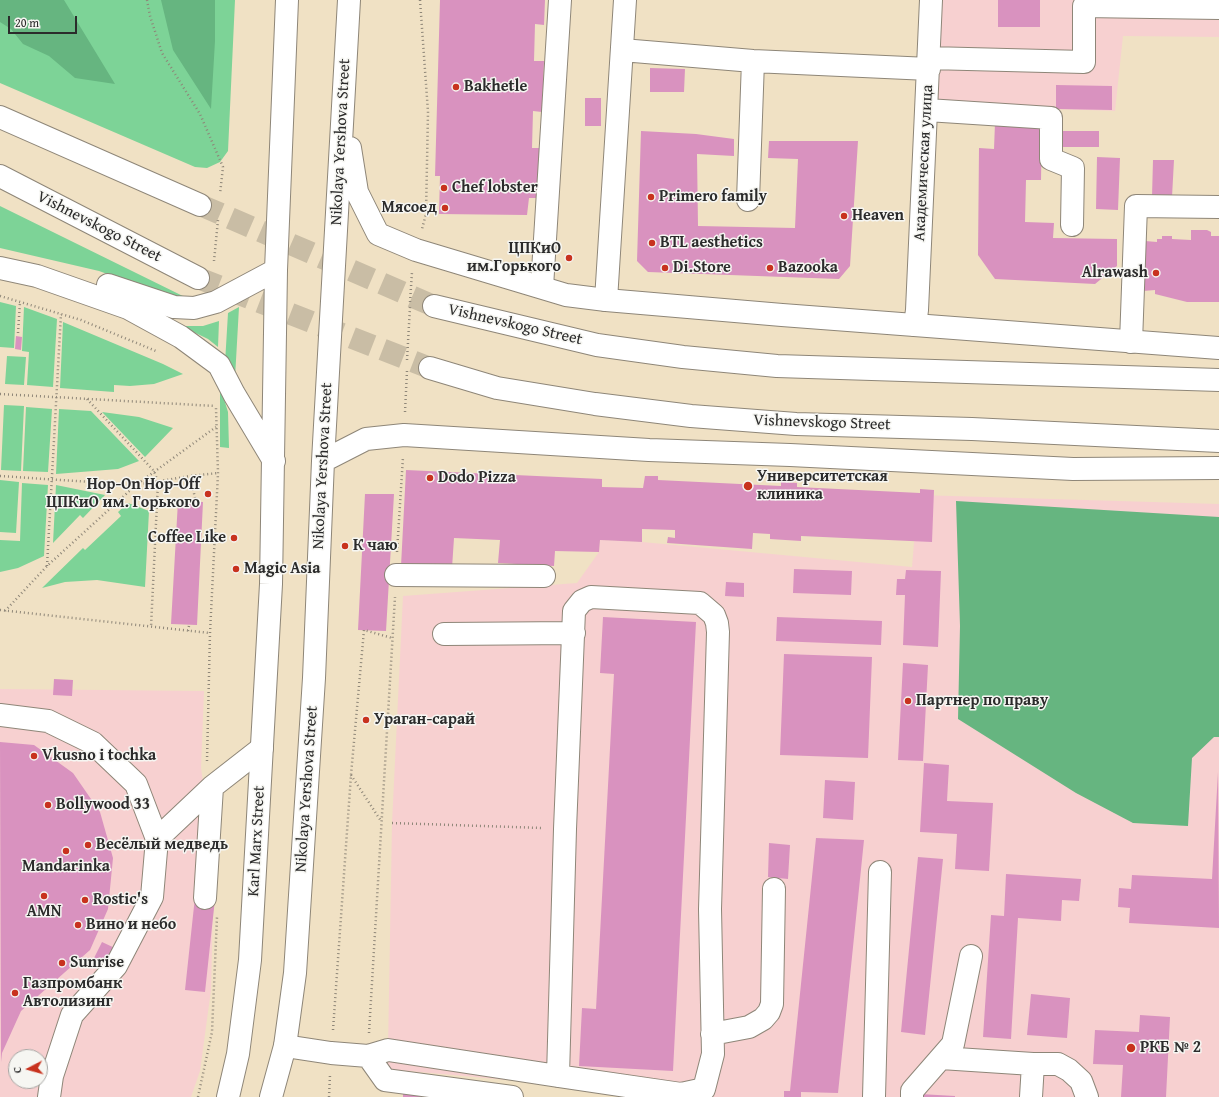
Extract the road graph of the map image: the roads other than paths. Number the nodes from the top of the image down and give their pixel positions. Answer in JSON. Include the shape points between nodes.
{"nodes":[{"id":1,"x":287,"y":0,"type":"edge"},
{"id":2,"x":349,"y":0,"type":"edge"},
{"id":3,"x":560,"y":0,"type":"edge"},
{"id":4,"x":625,"y":0,"type":"edge"},
{"id":5,"x":931,"y":0,"type":"edge"},
{"id":6,"x":1219,"y":8,"type":"edge"},
{"id":7,"x":622,"y":50,"type":"junction"},
{"id":8,"x":753,"y":61,"type":"junction"},
{"id":9,"x":929,"y":64,"type":"junction"},
{"id":10,"x":343,"y":105,"type":"junction"},
{"id":11,"x":927,"y":110,"type":"junction"},
{"id":12,"x":0,"y":117,"type":"edge"},
{"id":13,"x":0,"y":176,"type":"edge"},
{"id":14,"x":748,"y":200,"type":"dead end"},
{"id":15,"x":213,"y":206,"type":"tunnel mouth"},
{"id":16,"x":1219,"y":207,"type":"edge"},
{"id":17,"x":1072,"y":225,"type":"dead end"},
{"id":18,"x":0,"y":254,"type":"edge"},
{"id":19,"x":0,"y":268,"type":"edge"},
{"id":20,"x":276,"y":270,"type":"junction"},
{"id":21,"x":206,"y":273,"type":"tunnel mouth"},
{"id":22,"x":542,"y":287,"type":"junction"},
{"id":23,"x":606,"y":300,"type":"junction"},
{"id":24,"x":434,"y":306,"type":"tunnel mouth"},
{"id":25,"x":915,"y":325,"type":"junction"},
{"id":26,"x":1132,"y":342,"type":"junction"},
{"id":27,"x":1219,"y":348,"type":"edge"},
{"id":28,"x":430,"y":368,"type":"tunnel mouth"},
{"id":29,"x":1219,"y":380,"type":"edge"},
{"id":30,"x":1219,"y":441,"type":"edge"},
{"id":31,"x":274,"y":461,"type":"junction"},
{"id":32,"x":323,"y":461,"type":"junction"},
{"id":33,"x":1219,"y":468,"type":"edge"},
{"id":34,"x":396,"y":575,"type":"road end"},
{"id":35,"x":544,"y":576,"type":"dead end"},
{"id":36,"x":574,"y":632,"type":"junction"},
{"id":37,"x":444,"y":634,"type":"dead end"},
{"id":38,"x":0,"y":715,"type":"edge"},
{"id":39,"x":262,"y":748,"type":"junction"},
{"id":40,"x":212,"y":787,"type":"junction"},
{"id":41,"x":157,"y":838,"type":"junction"},
{"id":42,"x":880,"y":872,"type":"dead end"},
{"id":43,"x":774,"y":889,"type":"dead end"},
{"id":44,"x":211,"y":907,"type":"road end"},
{"id":45,"x":971,"y":956,"type":"dead end"},
{"id":46,"x":712,"y":1034,"type":"junction"},
{"id":47,"x":285,"y":1046,"type":"junction"},
{"id":48,"x":368,"y":1056,"type":"junction"},
{"id":49,"x":941,"y":1058,"type":"junction"},
{"id":50,"x":1033,"y":1064,"type":"junction"},
{"id":51,"x":52,"y":1076,"type":"junction"},
{"id":52,"x":558,"y":1076,"type":"junction"},
{"id":53,"x":35,"y":1097,"type":"edge"},
{"id":54,"x":49,"y":1097,"type":"edge"},
{"id":55,"x":228,"y":1097,"type":"edge"},
{"id":56,"x":271,"y":1097,"type":"edge"},
{"id":57,"x":512,"y":1097,"type":"edge"},
{"id":58,"x":874,"y":1097,"type":"edge"},
{"id":59,"x":912,"y":1097,"type":"edge"},
{"id":60,"x":1031,"y":1097,"type":"edge"},
{"id":61,"x":1087,"y":1097,"type":"edge"}],
"edges":[{"from":1,"to":20,"type":"main road"},
{"from":2,"to":10,"type":"main road","name":"Nikolaya Yershova Street"},
{"from":3,"to":22,"type":"main road"},
{"from":4,"to":7,"type":"main road"},
{"from":5,"to":9,"type":"main road","name":"Академическая улица"},
{"from":6,"to":9,"type":"main road","via":[[1084,6],[1084,62]]},
{"from":7,"to":8,"type":"main road"},
{"from":7,"to":23,"type":"main road"},
{"from":8,"to":9,"type":"main road"},
{"from":8,"to":14,"type":"main road"},
{"from":9,"to":11,"type":"main road","name":"Академическая улица"},
{"from":10,"to":22,"type":"main road","via":[[357,192],[378,234],[416,250]]},
{"from":10,"to":32,"type":"main road","name":"Nikolaya Yershova Street"},
{"from":11,"to":17,"type":"main road","via":[[1052,118],[1052,158],[1073,168]]},
{"from":11,"to":25,"type":"main road","name":"Академическая улица"},
{"from":12,"to":15,"type":"main road"},
{"from":13,"to":21,"type":"main road","name":"Vishnevskogo Street"},
{"from":16,"to":26,"type":"main road","via":[[1136,206]]},
{"from":18,"to":20,"type":"main road","via":[[41,262],[174,307],[194,308],[216,302]]},
{"from":19,"to":31,"type":"main road","via":[[37,276],[128,308],[181,337],[219,365]]},
{"from":20,"to":31,"type":"main road"},
{"from":22,"to":23,"type":"main road","via":[[566,295]]},
{"from":23,"to":25,"type":"main road"},
{"from":24,"to":29,"type":"main road","name":"Vishnevskogo Street","via":[[597,345],[777,366]]},
{"from":25,"to":26,"type":"main road"},
{"from":26,"to":27,"type":"main road"},
{"from":28,"to":30,"type":"main road","name":"Vishnevskogo Street","via":[[497,388],[691,416],[796,424],[972,429]]},
{"from":31,"to":39,"type":"main road","name":"Karl Marx Street","via":[[271,584]]},
{"from":32,"to":33,"type":"main road","via":[[366,439],[404,435],[649,450],[1073,469]]},
{"from":32,"to":47,"type":"main road","name":"Nikolaya Yershova Street","via":[[311,726],[295,973]]},
{"from":34,"to":35,"type":"main road"},
{"from":36,"to":37,"type":"main road"},
{"from":36,"to":46,"type":"main road","via":[[574,611],[582,601],[591,597],[700,603],[714,615],[717,623],[710,909]]},
{"from":36,"to":52,"type":"main road"},
{"from":38,"to":41,"type":"main road","via":[[48,721],[93,743],[136,784]]},
{"from":39,"to":40,"type":"main road"},
{"from":39,"to":55,"type":"main road","name":"Karl Marx Street","via":[[250,960],[238,1054]]},
{"from":40,"to":41,"type":"main road"},
{"from":40,"to":44,"type":"main road"},
{"from":41,"to":51,"type":"main road","via":[[152,897],[116,966],[72,1016]]},
{"from":42,"to":58,"type":"main road"},
{"from":43,"to":46,"type":"main road","via":[[772,1004],[769,1012],[749,1027]]},
{"from":45,"to":49,"type":"main road","via":[[953,1044]]},
{"from":46,"to":52,"type":"main road","via":[[713,1054],[704,1089],[681,1094]]},
{"from":47,"to":48,"type":"main road","via":[[331,1054]]},
{"from":47,"to":56,"type":"main road","name":"Nikolaya Yershova Street"},
{"from":48,"to":52,"type":"main road","via":[[388,1050]]},
{"from":48,"to":57,"type":"main road","via":[[385,1080]]},
{"from":49,"to":50,"type":"main road"},
{"from":49,"to":59,"type":"main road","via":[[912,1091]]},
{"from":50,"to":60,"type":"main road"},
{"from":50,"to":61,"type":"main road","via":[[1058,1064],[1069,1070],[1082,1081]]},
{"from":51,"to":53,"type":"main road"},
{"from":51,"to":54,"type":"main road"}]}
